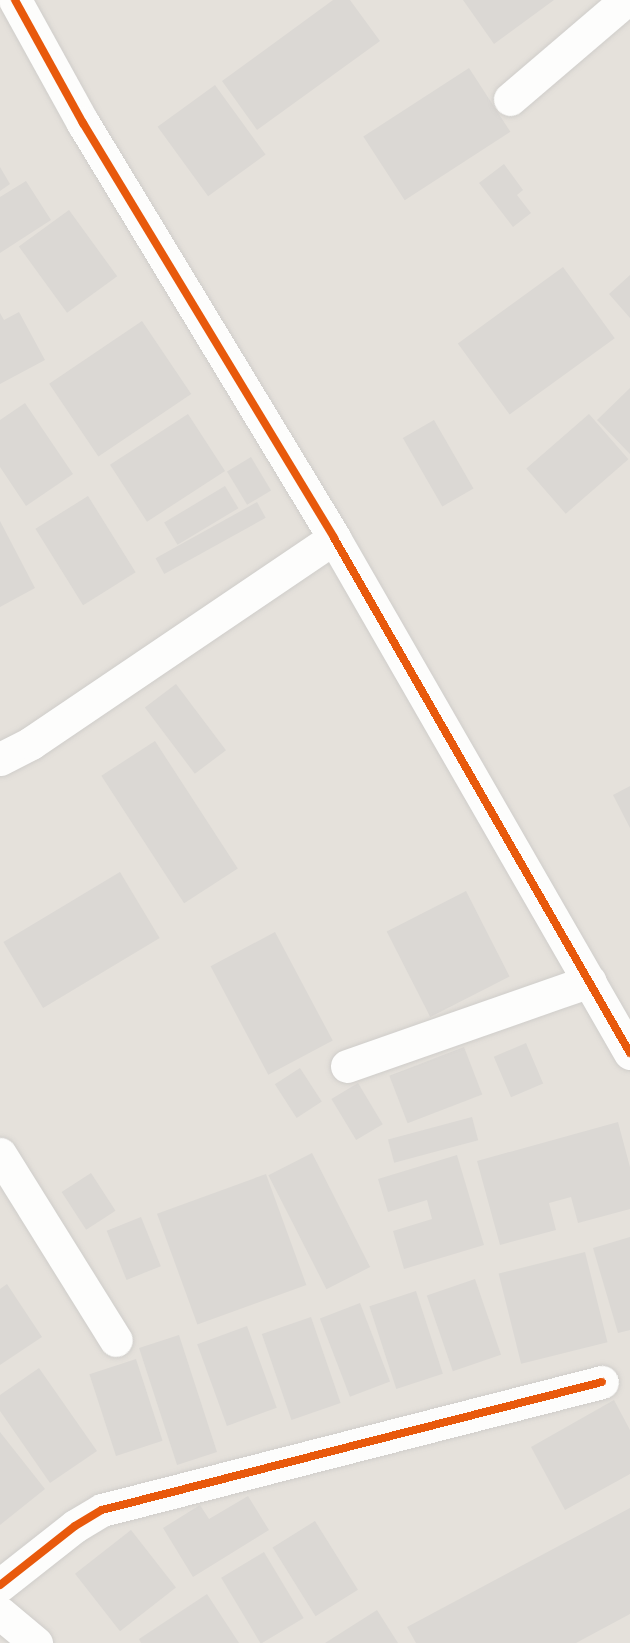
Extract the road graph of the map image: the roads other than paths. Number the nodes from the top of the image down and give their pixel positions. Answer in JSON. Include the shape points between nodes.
{"nodes":[{"id":1,"x":15,"y":0,"type":"edge"},
{"id":2,"x":626,"y":0,"type":"edge"},
{"id":3,"x":510,"y":99,"type":"dead end"},
{"id":4,"x":334,"y":538,"type":"junction"},
{"id":5,"x":0,"y":759,"type":"edge"},
{"id":6,"x":590,"y":981,"type":"junction"},
{"id":7,"x":630,"y":1053,"type":"edge"},
{"id":8,"x":347,"y":1066,"type":"dead end"},
{"id":9,"x":0,"y":1154,"type":"edge"},
{"id":10,"x":116,"y":1340,"type":"dead end"},
{"id":11,"x":602,"y":1382,"type":"dead end"},
{"id":12,"x":0,"y":1586,"type":"edge"},
{"id":13,"x":0,"y":1613,"type":"edge"},
{"id":14,"x":36,"y":1643,"type":"edge"}],
"edges":[{"from":1,"to":4,"type":"street","via":[[83,123]]},
{"from":2,"to":3,"type":"street"},
{"from":4,"to":5,"type":"street","via":[[31,743]]},
{"from":4,"to":6,"type":"street"},
{"from":6,"to":7,"type":"street"},
{"from":6,"to":8,"type":"street"},
{"from":9,"to":10,"type":"street"},
{"from":11,"to":12,"type":"street","via":[[102,1510],[75,1526]]},
{"from":13,"to":14,"type":"street"}]}
